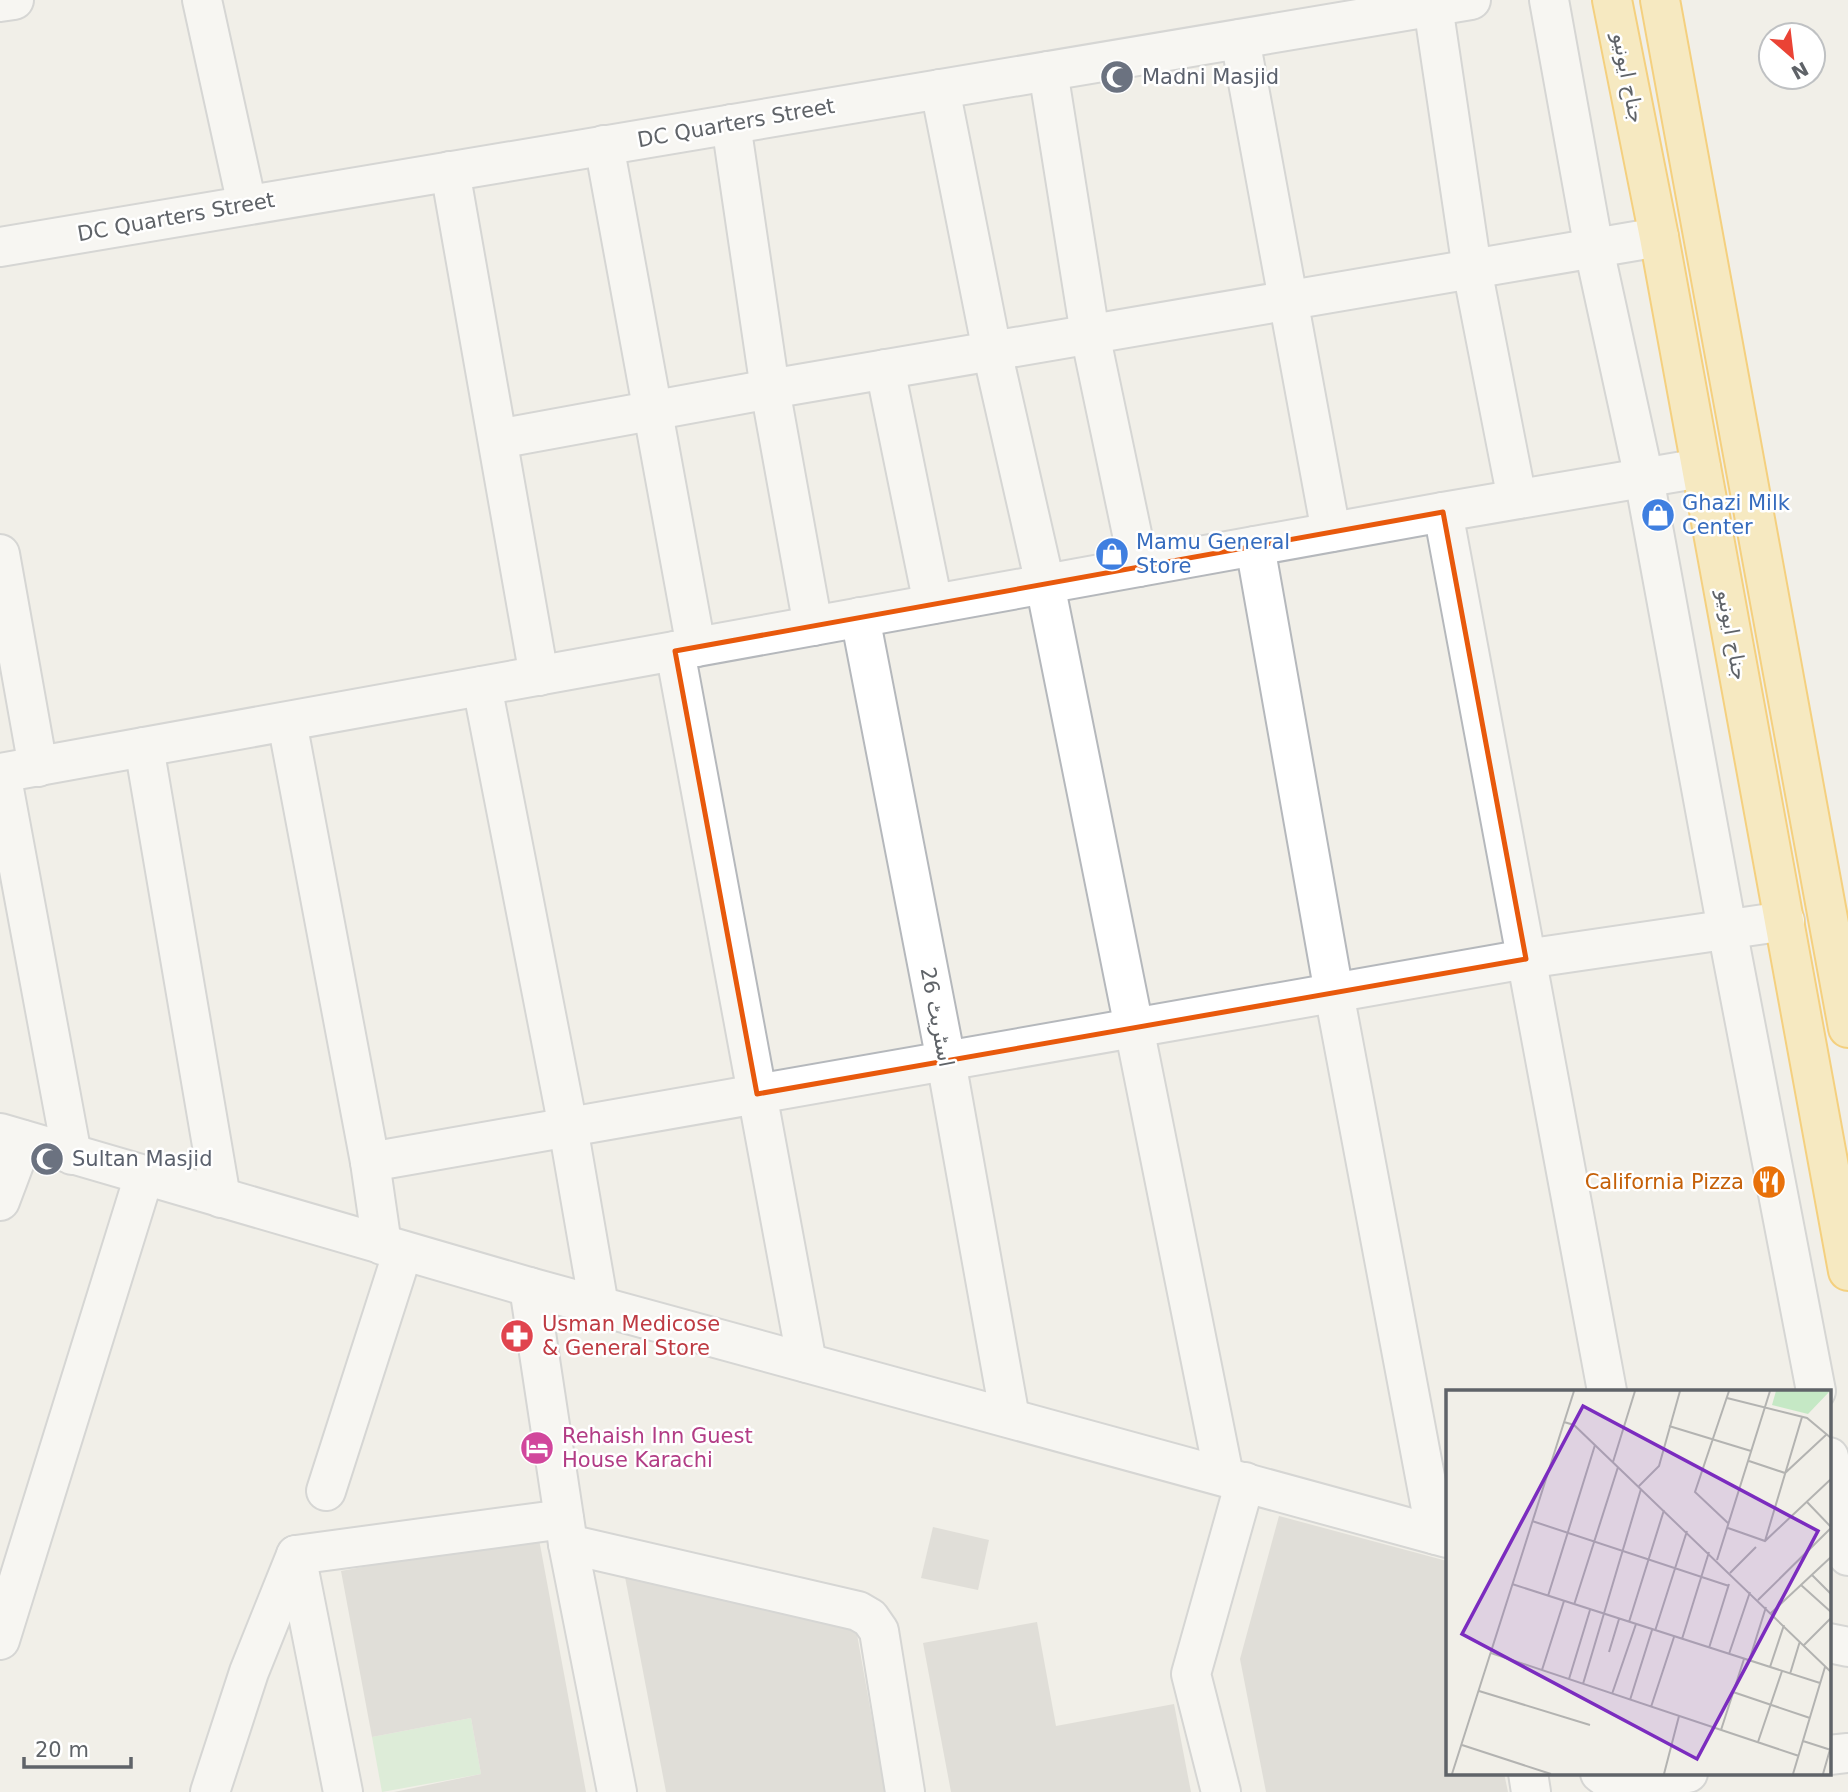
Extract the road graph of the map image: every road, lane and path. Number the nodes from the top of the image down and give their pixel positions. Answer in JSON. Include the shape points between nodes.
{"nodes":[{"id":1,"x":14,"y":0,"type":"edge"},
{"id":2,"x":202,"y":0,"type":"edge"},
{"id":3,"x":1471,"y":0,"type":"edge"},
{"id":4,"x":1549,"y":0,"type":"edge"},
{"id":5,"x":1612,"y":0,"type":"edge"},
{"id":6,"x":1660,"y":0,"type":"edge"},
{"id":7,"x":0,"y":2,"type":"edge"},
{"id":8,"x":1433,"y":6,"type":"junction"},
{"id":9,"x":1240,"y":38,"type":"junction"},
{"id":10,"x":1048,"y":71,"type":"junction"},
{"id":11,"x":940,"y":89,"type":"junction"},
{"id":12,"x":731,"y":124,"type":"junction"},
{"id":13,"x":604,"y":145,"type":"junction"},
{"id":14,"x":450,"y":171,"type":"junction"},
{"id":15,"x":247,"y":205,"type":"junction"},
{"id":16,"x":1659,"y":237,"type":"junction"},
{"id":17,"x":0,"y":247,"type":"edge"},
{"id":18,"x":1594,"y":248,"type":"junction"},
{"id":19,"x":1472,"y":269,"type":"junction"},
{"id":20,"x":1288,"y":301,"type":"junction"},
{"id":21,"x":1090,"y":334,"type":"junction"},
{"id":22,"x":992,"y":351,"type":"junction"},
{"id":23,"x":885,"y":369,"type":"junction"},
{"id":24,"x":770,"y":389,"type":"junction"},
{"id":25,"x":654,"y":410,"type":"junction"},
{"id":26,"x":498,"y":439,"type":"junction"},
{"id":27,"x":1701,"y":468,"type":"junction"},
{"id":28,"x":1644,"y":478,"type":"junction"},
{"id":29,"x":1517,"y":499,"type":"junction"},
{"id":30,"x":1443,"y":512,"type":"junction"},
{"id":31,"x":1331,"y":532,"type":"junction"},
{"id":32,"x":1255,"y":546,"type":"junction"},
{"id":33,"x":0,"y":554,"type":"edge"},
{"id":34,"x":1139,"y":567,"type":"junction"},
{"id":35,"x":1045,"y":584,"type":"junction"},
{"id":36,"x":933,"y":604,"type":"junction"},
{"id":37,"x":860,"y":617,"type":"junction"},
{"id":38,"x":813,"y":626,"type":"junction"},
{"id":39,"x":686,"y":649,"type":"junction"},
{"id":40,"x":539,"y":676,"type":"junction"},
{"id":41,"x":481,"y":686,"type":"junction"},
{"id":42,"x":287,"y":722,"type":"junction"},
{"id":43,"x":144,"y":747,"type":"junction"},
{"id":44,"x":38,"y":766,"type":"junction"},
{"id":45,"x":1,"y":773,"type":"edge"},
{"id":46,"x":1785,"y":921,"type":"junction"},
{"id":47,"x":1727,"y":929,"type":"junction"},
{"id":48,"x":1526,"y":959,"type":"junction"},
{"id":49,"x":1334,"y":993,"type":"junction"},
{"id":50,"x":1134,"y":1028,"type":"junction"},
{"id":51,"x":1848,"y":1028,"type":"edge"},
{"id":52,"x":946,"y":1061,"type":"junction"},
{"id":53,"x":757,"y":1094,"type":"junction"},
{"id":54,"x":568,"y":1127,"type":"junction"},
{"id":55,"x":11,"y":1137,"type":"edge"},
{"id":56,"x":72,"y":1155,"type":"junction"},
{"id":57,"x":370,"y":1162,"type":"junction"},
{"id":58,"x":144,"y":1176,"type":"junction"},
{"id":59,"x":221,"y":1198,"type":"junction"},
{"id":60,"x":0,"y":1201,"type":"edge"},
{"id":61,"x":393,"y":1248,"type":"junction"},
{"id":62,"x":1848,"y":1271,"type":"edge"},
{"id":63,"x":529,"y":1287,"type":"junction"},
{"id":64,"x":599,"y":1306,"type":"junction"},
{"id":65,"x":807,"y":1363,"type":"junction"},
{"id":66,"x":1608,"y":1390,"type":"edge"},
{"id":67,"x":1816,"y":1390,"type":"edge"},
{"id":68,"x":1010,"y":1418,"type":"junction"},
{"id":69,"x":1830,"y":1462,"type":"edge"},
{"id":70,"x":1234,"y":1479,"type":"junction"},
{"id":71,"x":326,"y":1491,"type":"dead end"},
{"id":72,"x":566,"y":1532,"type":"junction"},
{"id":73,"x":1442,"y":1537,"type":"edge"},
{"id":74,"x":296,"y":1555,"type":"junction"},
{"id":75,"x":1848,"y":1556,"type":"edge"},
{"id":76,"x":0,"y":1640,"type":"edge"},
{"id":77,"x":1830,"y":1643,"type":"edge"},
{"id":78,"x":1848,"y":1647,"type":"edge"},
{"id":79,"x":1848,"y":1753,"type":"edge"},
{"id":80,"x":1830,"y":1755,"type":"edge"},
{"id":81,"x":1528,"y":1774,"type":"edge"},
{"id":82,"x":1601,"y":1774,"type":"edge"},
{"id":83,"x":1680,"y":1774,"type":"edge"},
{"id":84,"x":210,"y":1792,"type":"edge"},
{"id":85,"x":343,"y":1792,"type":"edge"},
{"id":86,"x":617,"y":1792,"type":"edge"},
{"id":87,"x":905,"y":1792,"type":"edge"},
{"id":88,"x":1221,"y":1792,"type":"edge"},
{"id":89,"x":1531,"y":1792,"type":"edge"}],
"edges":[{"from":1,"to":7,"type":"street"},
{"from":2,"to":15,"type":"street"},
{"from":3,"to":8,"type":"street","name":"DC Quarters Street"},
{"from":4,"to":18,"type":"street"},
{"from":5,"to":16,"type":"highway","name":"جناح ایونیو"},
{"from":6,"to":51,"type":"highway","name":"جناح ایونیو"},
{"from":8,"to":9,"type":"street","name":"DC Quarters Street"},
{"from":8,"to":19,"type":"street"},
{"from":9,"to":10,"type":"street","name":"DC Quarters Street"},
{"from":9,"to":20,"type":"street"},
{"from":10,"to":11,"type":"street","name":"DC Quarters Street"},
{"from":10,"to":21,"type":"street"},
{"from":11,"to":12,"type":"street","name":"DC Quarters Street"},
{"from":11,"to":22,"type":"street"},
{"from":12,"to":13,"type":"street","name":"DC Quarters Street"},
{"from":12,"to":24,"type":"street"},
{"from":13,"to":14,"type":"street","name":"DC Quarters Street"},
{"from":13,"to":25,"type":"street"},
{"from":14,"to":15,"type":"street","name":"DC Quarters Street"},
{"from":14,"to":26,"type":"street"},
{"from":15,"to":17,"type":"street","name":"DC Quarters Street"},
{"from":16,"to":18,"type":"street"},
{"from":16,"to":27,"type":"highway","name":"جناح ایونیو"},
{"from":18,"to":19,"type":"street"},
{"from":18,"to":28,"type":"street"},
{"from":19,"to":20,"type":"street"},
{"from":19,"to":29,"type":"street"},
{"from":20,"to":21,"type":"street"},
{"from":20,"to":31,"type":"street"},
{"from":21,"to":22,"type":"street"},
{"from":21,"to":34,"type":"street"},
{"from":22,"to":23,"type":"street"},
{"from":22,"to":35,"type":"street"},
{"from":23,"to":24,"type":"street"},
{"from":23,"to":36,"type":"street"},
{"from":24,"to":25,"type":"street"},
{"from":24,"to":38,"type":"street"},
{"from":25,"to":26,"type":"street"},
{"from":25,"to":39,"type":"street"},
{"from":26,"to":40,"type":"street"},
{"from":27,"to":28,"type":"street"},
{"from":27,"to":46,"type":"highway","name":"جناح ایونیو"},
{"from":28,"to":29,"type":"street"},
{"from":28,"to":47,"type":"street"},
{"from":29,"to":30,"type":"street"},
{"from":30,"to":31,"type":"street"},
{"from":30,"to":48,"type":"street"},
{"from":31,"to":32,"type":"street"},
{"from":32,"to":34,"type":"street"},
{"from":32,"to":49,"type":"street"},
{"from":33,"to":44,"type":"street"},
{"from":34,"to":35,"type":"street"},
{"from":35,"to":36,"type":"street"},
{"from":35,"to":50,"type":"street"},
{"from":36,"to":37,"type":"street"},
{"from":37,"to":38,"type":"street"},
{"from":37,"to":52,"type":"street","name":"اسٹریٹ 26"},
{"from":38,"to":39,"type":"street"},
{"from":39,"to":40,"type":"street"},
{"from":39,"to":53,"type":"street"},
{"from":40,"to":41,"type":"street"},
{"from":41,"to":42,"type":"street"},
{"from":41,"to":54,"type":"street"},
{"from":42,"to":43,"type":"street"},
{"from":42,"to":57,"type":"street"},
{"from":43,"to":44,"type":"street"},
{"from":43,"to":59,"type":"street"},
{"from":44,"to":45,"type":"street"},
{"from":45,"to":56,"type":"street"},
{"from":46,"to":47,"type":"street"},
{"from":46,"to":62,"type":"highway","name":"جناح ایونیو"},
{"from":47,"to":48,"type":"street"},
{"from":47,"to":67,"type":"street"},
{"from":48,"to":49,"type":"street"},
{"from":48,"to":66,"type":"street"},
{"from":49,"to":50,"type":"street"},
{"from":49,"to":73,"type":"street"},
{"from":50,"to":52,"type":"street"},
{"from":50,"to":70,"type":"street"},
{"from":52,"to":53,"type":"street"},
{"from":52,"to":68,"type":"street","name":"اسٹریٹ 26"},
{"from":53,"to":54,"type":"street"},
{"from":53,"to":65,"type":"street"},
{"from":54,"to":57,"type":"street"},
{"from":54,"to":64,"type":"street"},
{"from":55,"to":56,"type":"street"},
{"from":55,"to":60,"type":"street"},
{"from":56,"to":58,"type":"street"},
{"from":57,"to":61,"type":"street"},
{"from":58,"to":59,"type":"street"},
{"from":58,"to":76,"type":"street"},
{"from":59,"to":61,"type":"street"},
{"from":61,"to":63,"type":"street"},
{"from":61,"to":71,"type":"street"},
{"from":63,"to":64,"type":"street"},
{"from":63,"to":72,"type":"street"},
{"from":64,"to":65,"type":"street"},
{"from":65,"to":68,"type":"street"},
{"from":68,"to":70,"type":"street"},
{"from":69,"to":75,"type":"street"},
{"from":70,"to":73,"type":"street"},
{"from":70,"to":88,"type":"street","via":[[1191,1674]]},
{"from":72,"to":74,"type":"street"},
{"from":72,"to":86,"type":"street"},
{"from":72,"to":87,"type":"street","via":[[870,1618],[879,1630]]},
{"from":74,"to":84,"type":"street","via":[[249,1672]]},
{"from":74,"to":85,"type":"street"},
{"from":77,"to":78,"type":"street"},
{"from":79,"to":80,"type":"street"},
{"from":81,"to":89,"type":"street"},
{"from":82,"to":83,"type":"street","via":[[1612,1782]]}]}
